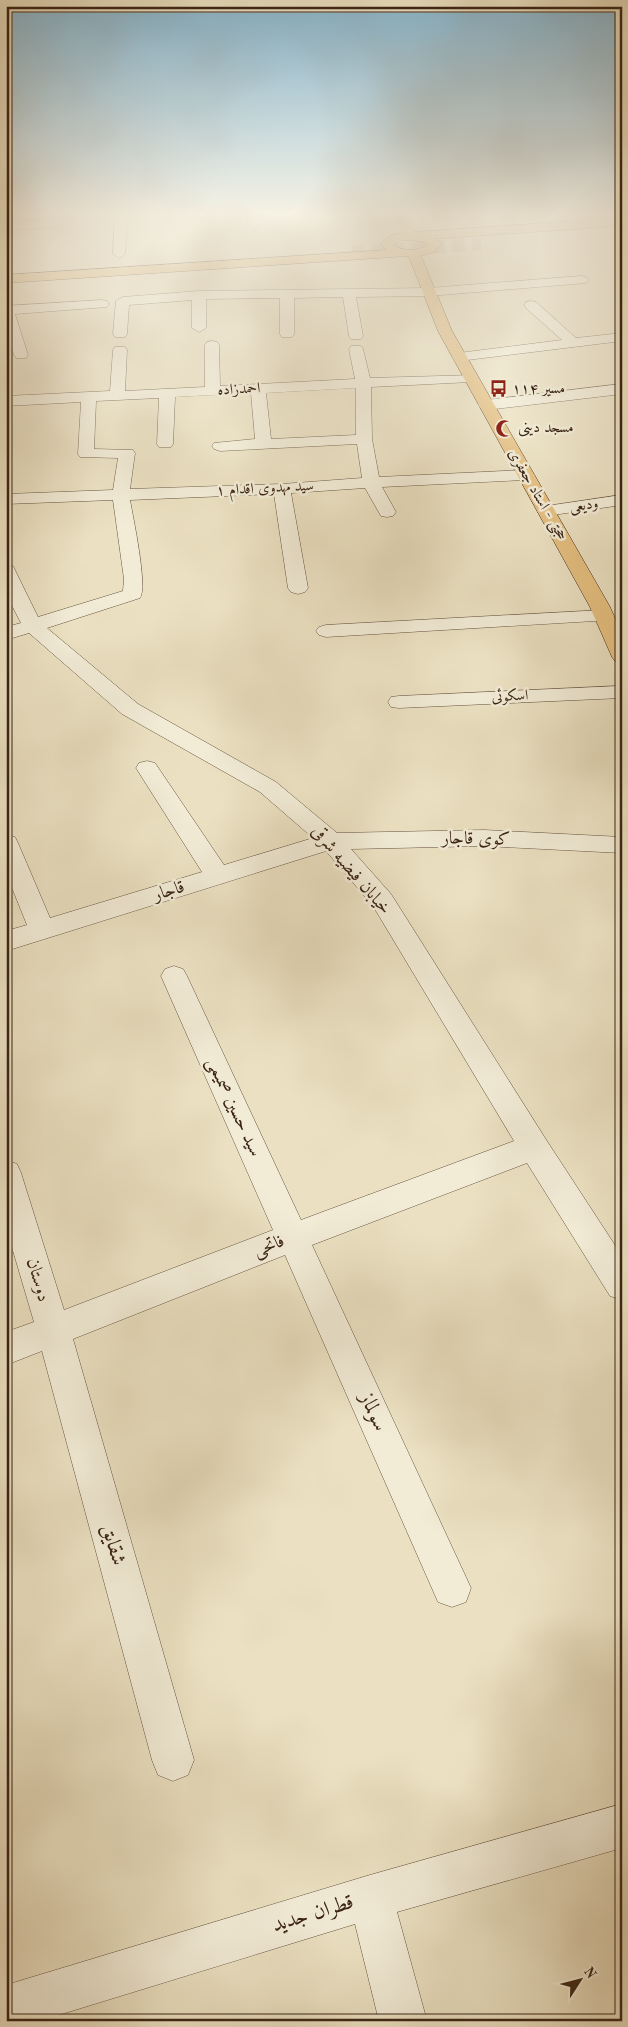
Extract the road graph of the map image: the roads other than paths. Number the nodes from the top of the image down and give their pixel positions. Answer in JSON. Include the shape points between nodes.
{"nodes":[{"id":1,"x":45,"y":308,"type":"edge"},
{"id":2,"x":122,"y":308,"type":"edge"},
{"id":3,"x":199,"y":308,"type":"edge"},
{"id":4,"x":287,"y":308,"type":"edge"},
{"id":5,"x":351,"y":308,"type":"edge"},
{"id":6,"x":435,"y":308,"type":"edge"},
{"id":7,"x":533,"y":308,"type":"edge"},
{"id":8,"x":7,"y":310,"type":"edge"},
{"id":9,"x":199,"y":328,"type":"dead end"},
{"id":10,"x":120,"y":334,"type":"dead end"},
{"id":11,"x":287,"y":334,"type":"dead end"},
{"id":12,"x":622,"y":337,"type":"edge"},
{"id":13,"x":573,"y":343,"type":"junction"},
{"id":14,"x":212,"y":345,"type":"dead end"},
{"id":15,"x":120,"y":350,"type":"dead end"},
{"id":16,"x":21,"y":355,"type":"dead end"},
{"id":17,"x":459,"y":356,"type":"junction"},
{"id":18,"x":471,"y":378,"type":"junction"},
{"id":19,"x":363,"y":383,"type":"junction"},
{"id":20,"x":258,"y":388,"type":"junction"},
{"id":21,"x":622,"y":389,"type":"edge"},
{"id":22,"x":214,"y":391,"type":"junction"},
{"id":23,"x":167,"y":393,"type":"junction"},
{"id":24,"x":117,"y":396,"type":"junction"},
{"id":25,"x":89,"y":397,"type":"junction"},
{"id":26,"x":6,"y":401,"type":"edge"},
{"id":27,"x":486,"y":405,"type":"junction"},
{"id":28,"x":364,"y":439,"type":"junction"},
{"id":29,"x":164,"y":444,"type":"dead end"},
{"id":30,"x":264,"y":444,"type":"junction"},
{"id":31,"x":220,"y":446,"type":"dead end"},
{"id":32,"x":524,"y":475,"type":"junction"},
{"id":33,"x":371,"y":482,"type":"junction"},
{"id":34,"x":282,"y":489,"type":"junction"},
{"id":35,"x":121,"y":494,"type":"junction"},
{"id":36,"x":6,"y":499,"type":"edge"},
{"id":37,"x":622,"y":500,"type":"edge"},
{"id":38,"x":546,"y":511,"type":"junction"},
{"id":39,"x":387,"y":512,"type":"dead end"},
{"id":40,"x":9,"y":584,"type":"edge"},
{"id":41,"x":298,"y":588,"type":"dead end"},
{"id":42,"x":610,"y":617,"type":"edge"},
{"id":43,"x":33,"y":626,"type":"junction"},
{"id":44,"x":326,"y":631,"type":"dead end"},
{"id":45,"x":6,"y":634,"type":"edge"},
{"id":46,"x":622,"y":657,"type":"edge"},
{"id":47,"x":622,"y":692,"type":"edge"},
{"id":48,"x":399,"y":702,"type":"dead end"},
{"id":49,"x":148,"y":768,"type":"dead end"},
{"id":50,"x":331,"y":841,"type":"junction"},
{"id":51,"x":6,"y":843,"type":"edge"},
{"id":52,"x":622,"y":846,"type":"edge"},
{"id":53,"x":218,"y":876,"type":"junction"},
{"id":54,"x":42,"y":930,"type":"junction"},
{"id":55,"x":6,"y":941,"type":"edge"},
{"id":56,"x":174,"y":976,"type":"dead end"},
{"id":57,"x":534,"y":1147,"type":"junction"},
{"id":58,"x":6,"y":1173,"type":"edge"},
{"id":59,"x":294,"y":1237,"type":"junction"},
{"id":60,"x":622,"y":1285,"type":"edge"},
{"id":61,"x":52,"y":1330,"type":"junction"},
{"id":62,"x":6,"y":1349,"type":"edge"},
{"id":63,"x":452,"y":1588,"type":"dead end"},
{"id":64,"x":173,"y":1760,"type":"dead end"},
{"id":65,"x":622,"y":1826,"type":"edge"},
{"id":66,"x":370,"y":1897,"type":"junction"},
{"id":67,"x":29,"y":2009,"type":"edge"},
{"id":68,"x":403,"y":2021,"type":"edge"}],
"edges":[{"from":1,"to":8,"type":"street"},
{"from":2,"to":10,"type":"street"},
{"from":3,"to":9,"type":"street"},
{"from":4,"to":11,"type":"street"},
{"from":5,"to":19,"type":"street"},
{"from":6,"to":17,"type":"main road","name":"حجتی - استاد جعفری"},
{"from":7,"to":13,"type":"street"},
{"from":8,"to":16,"type":"street"},
{"from":12,"to":13,"type":"street"},
{"from":13,"to":17,"type":"street"},
{"from":14,"to":22,"type":"street"},
{"from":15,"to":24,"type":"street"},
{"from":17,"to":18,"type":"main road","name":"حجتی - استاد جعفری"},
{"from":18,"to":19,"type":"street","name":"احمدزاده"},
{"from":18,"to":27,"type":"main road","name":"حجتی - استاد جعفری"},
{"from":19,"to":20,"type":"street","name":"احمدزاده"},
{"from":19,"to":28,"type":"street"},
{"from":20,"to":22,"type":"street","name":"احمدزاده"},
{"from":20,"to":30,"type":"street"},
{"from":21,"to":27,"type":"street"},
{"from":22,"to":23,"type":"street","name":"احمدزاده"},
{"from":23,"to":24,"type":"street","name":"احمدزاده"},
{"from":23,"to":29,"type":"street"},
{"from":24,"to":25,"type":"street","name":"احمدزاده"},
{"from":25,"to":26,"type":"street","name":"احمدزاده"},
{"from":25,"to":35,"type":"street","via":[[86,454],[127,452]]},
{"from":27,"to":32,"type":"main road","name":"حجتی - استاد جعفری"},
{"from":28,"to":30,"type":"street"},
{"from":28,"to":33,"type":"street"},
{"from":30,"to":31,"type":"street"},
{"from":32,"to":33,"type":"street","name":"سید مهدوی اقدام ۱"},
{"from":32,"to":38,"type":"main road","name":"حجتی - استاد جعفری"},
{"from":33,"to":34,"type":"street","name":"سید مهدوی اقدام ۱"},
{"from":33,"to":39,"type":"street"},
{"from":34,"to":35,"type":"street","name":"سید مهدوی اقدام ۱"},
{"from":34,"to":41,"type":"street"},
{"from":35,"to":36,"type":"street","name":"سید مهدوی اقدام ۱"},
{"from":35,"to":43,"type":"street","via":[[133,594]]},
{"from":37,"to":38,"type":"street","name":"ودیعی"},
{"from":38,"to":42,"type":"main road","name":"حجتی - استاد جعفری"},
{"from":40,"to":43,"type":"street","name":"خیابان فیضیه شرقی"},
{"from":42,"to":44,"type":"street"},
{"from":42,"to":46,"type":"main road","name":"حجتی - استاد جعفری"},
{"from":43,"to":45,"type":"street"},
{"from":43,"to":50,"type":"street","name":"خیابان فیضیه شرقی","via":[[130,709],[268,787]]},
{"from":47,"to":48,"type":"street","name":"اسکوئی"},
{"from":49,"to":53,"type":"street"},
{"from":50,"to":52,"type":"street","name":"کوی قاجار","via":[[484,838]]},
{"from":50,"to":53,"type":"street","name":"قاجار"},
{"from":50,"to":57,"type":"street","name":"خیابان فیضیه شرقی","via":[[382,900]]},
{"from":51,"to":54,"type":"street"},
{"from":53,"to":54,"type":"street","name":"قاجار"},
{"from":54,"to":55,"type":"street","name":"قاجار"},
{"from":56,"to":59,"type":"street","name":"سید حسین صمیمی"},
{"from":57,"to":59,"type":"street","name":"فاتحی"},
{"from":57,"to":60,"type":"street","name":"خیابان فیضیه شرقی"},
{"from":58,"to":61,"type":"street","name":"دوستان"},
{"from":59,"to":61,"type":"street","name":"فاتحی"},
{"from":59,"to":63,"type":"street","name":"سولماز"},
{"from":61,"to":62,"type":"street","name":"فاتحی"},
{"from":61,"to":64,"type":"street","name":"شقایق"},
{"from":65,"to":66,"type":"street","name":"قطران جدید"},
{"from":66,"to":67,"type":"street","name":"قطران جدید"},
{"from":66,"to":68,"type":"street"}]}
